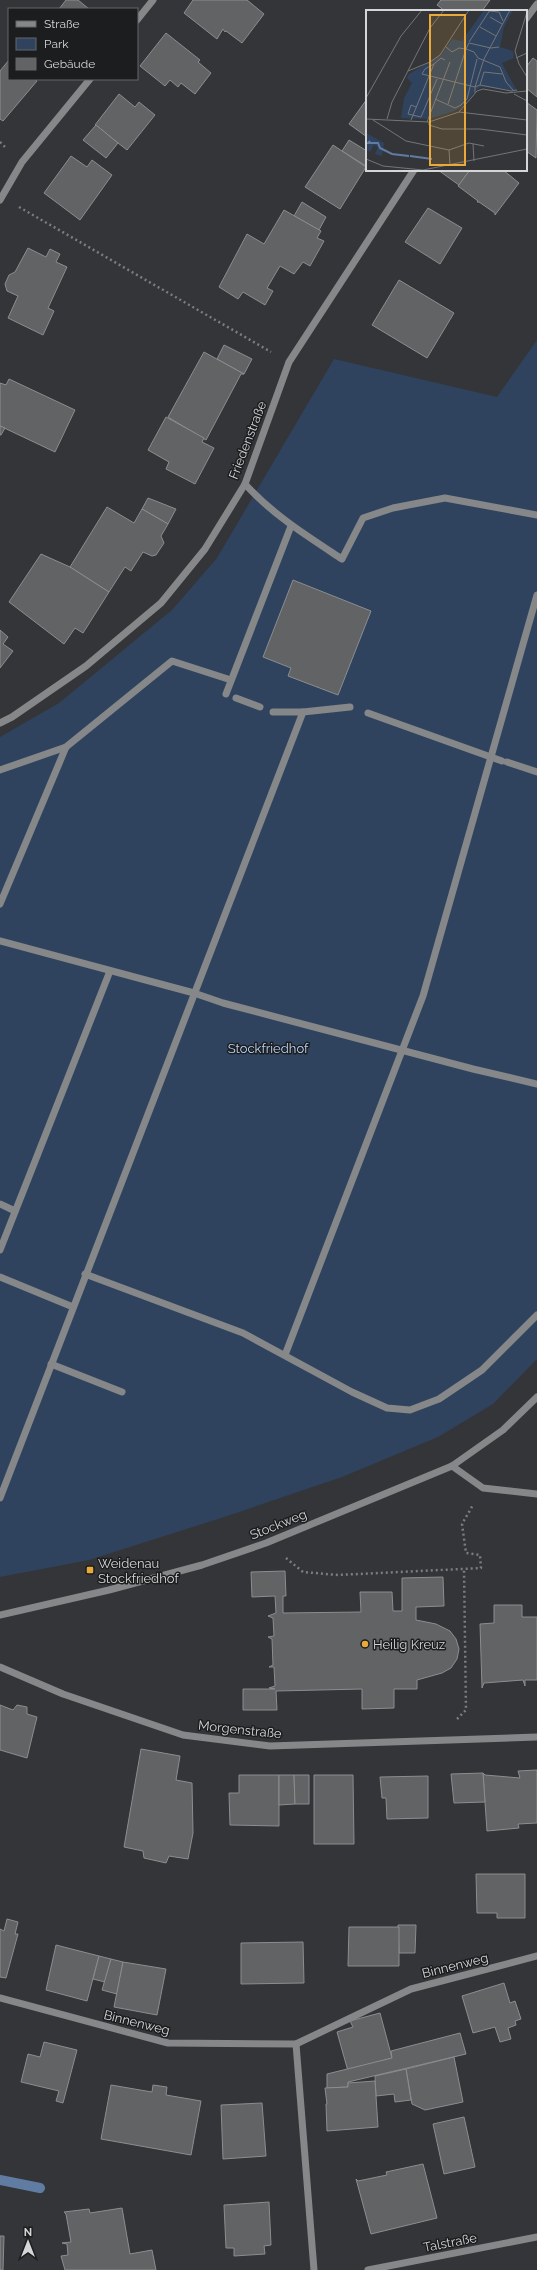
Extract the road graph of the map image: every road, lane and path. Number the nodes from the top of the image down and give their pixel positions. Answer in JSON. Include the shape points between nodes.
{"nodes":[{"id":1,"x":153,"y":0,"type":"edge"},
{"id":2,"x":537,"y":4,"type":"edge"},
{"id":3,"x":527,"y":18,"type":"edge"},
{"id":4,"x":138,"y":19,"type":"edge"},
{"id":5,"x":89,"y":80,"type":"edge"},
{"id":6,"x":413,"y":171,"type":"edge"},
{"id":7,"x":1,"y":198,"type":"edge"},
{"id":8,"x":289,"y":362,"type":"junction"},
{"id":9,"x":245,"y":484,"type":"junction"},
{"id":10,"x":537,"y":516,"type":"edge"},
{"id":11,"x":291,"y":526,"type":"junction"},
{"id":12,"x":537,"y":595,"type":"edge"},
{"id":13,"x":231,"y":680,"type":"junction"},
{"id":14,"x":226,"y":694,"type":"dead end"},
{"id":15,"x":236,"y":698,"type":"dead end"},
{"id":16,"x":350,"y":707,"type":"dead end"},
{"id":17,"x":260,"y":708,"type":"dead end"},
{"id":18,"x":273,"y":712,"type":"dead end"},
{"id":19,"x":303,"y":712,"type":"junction"},
{"id":20,"x":368,"y":713,"type":"dead end"},
{"id":21,"x":0,"y":723,"type":"edge"},
{"id":22,"x":66,"y":747,"type":"junction"},
{"id":23,"x":491,"y":757,"type":"junction"},
{"id":24,"x":0,"y":770,"type":"edge"},
{"id":25,"x":537,"y":772,"type":"edge"},
{"id":26,"x":0,"y":904,"type":"edge"},
{"id":27,"x":0,"y":941,"type":"edge"},
{"id":28,"x":110,"y":971,"type":"junction"},
{"id":29,"x":194,"y":993,"type":"junction"},
{"id":30,"x":402,"y":1050,"type":"junction"},
{"id":31,"x":537,"y":1084,"type":"edge"},
{"id":32,"x":0,"y":1204,"type":"edge"},
{"id":33,"x":15,"y":1211,"type":"junction"},
{"id":34,"x":0,"y":1250,"type":"edge"},
{"id":35,"x":85,"y":1274,"type":"junction"},
{"id":36,"x":0,"y":1277,"type":"edge"},
{"id":37,"x":73,"y":1307,"type":"junction"},
{"id":38,"x":537,"y":1314,"type":"edge"},
{"id":39,"x":285,"y":1355,"type":"junction"},
{"id":40,"x":51,"y":1364,"type":"junction"},
{"id":41,"x":122,"y":1392,"type":"dead end"},
{"id":42,"x":537,"y":1397,"type":"edge"},
{"id":43,"x":452,"y":1466,"type":"junction"},
{"id":44,"x":537,"y":1494,"type":"edge"},
{"id":45,"x":0,"y":1498,"type":"edge"},
{"id":46,"x":462,"y":1524,"type":"dead end"},
{"id":47,"x":266,"y":1543,"type":"junction"},
{"id":48,"x":464,"y":1569,"type":"junction"},
{"id":49,"x":0,"y":1615,"type":"edge"},
{"id":50,"x":0,"y":1667,"type":"edge"},
{"id":51,"x":537,"y":1737,"type":"edge"},
{"id":52,"x":435,"y":1740,"type":"junction"},
{"id":53,"x":537,"y":1956,"type":"edge"},
{"id":54,"x":0,"y":1998,"type":"edge"},
{"id":55,"x":296,"y":2044,"type":"junction"},
{"id":56,"x":537,"y":2237,"type":"edge"},
{"id":57,"x":314,"y":2270,"type":"edge"},
{"id":58,"x":368,"y":2270,"type":"edge"}],
"edges":[{"from":1,"to":4,"type":"street"},
{"from":2,"to":3,"type":"street"},
{"from":5,"to":7,"type":"street","via":[[22,162]]},
{"from":6,"to":8,"type":"street","name":"Friedenstraße"},
{"from":7,"to":8,"type":"path"},
{"from":8,"to":9,"type":"street","name":"Friedenstraße"},
{"from":9,"to":11,"type":"street"},
{"from":9,"to":21,"type":"street","name":"Friedenstraße","via":[[205,549],[161,603],[86,666]]},
{"from":10,"to":11,"type":"street","via":[[445,498],[393,508],[363,518],[342,559]]},
{"from":11,"to":13,"type":"street"},
{"from":12,"to":23,"type":"street"},
{"from":13,"to":14,"type":"street"},
{"from":13,"to":22,"type":"street","via":[[172,661]]},
{"from":15,"to":17,"type":"street"},
{"from":16,"to":19,"type":"street"},
{"from":18,"to":19,"type":"street"},
{"from":19,"to":29,"type":"street"},
{"from":20,"to":23,"type":"street"},
{"from":22,"to":24,"type":"street"},
{"from":22,"to":26,"type":"street"},
{"from":23,"to":25,"type":"street"},
{"from":23,"to":30,"type":"street","via":[[423,996]]},
{"from":27,"to":28,"type":"street"},
{"from":28,"to":29,"type":"street"},
{"from":28,"to":33,"type":"street"},
{"from":29,"to":30,"type":"street","via":[[223,1004]]},
{"from":29,"to":35,"type":"street"},
{"from":30,"to":31,"type":"street"},
{"from":30,"to":39,"type":"street"},
{"from":32,"to":33,"type":"street"},
{"from":33,"to":34,"type":"street"},
{"from":35,"to":37,"type":"street"},
{"from":35,"to":39,"type":"street","via":[[243,1333]]},
{"from":36,"to":37,"type":"street"},
{"from":37,"to":40,"type":"street"},
{"from":38,"to":39,"type":"street","via":[[482,1370],[439,1399],[410,1410],[387,1408]]},
{"from":40,"to":41,"type":"street"},
{"from":40,"to":45,"type":"street"},
{"from":42,"to":43,"type":"street","name":"Stockweg","via":[[503,1430]]},
{"from":43,"to":44,"type":"street","via":[[483,1488]]},
{"from":43,"to":47,"type":"street","name":"Stockweg"},
{"from":46,"to":48,"type":"path","via":[[466,1553],[480,1555],[481,1568]]},
{"from":47,"to":48,"type":"path","via":[[303,1572],[338,1575]]},
{"from":47,"to":49,"type":"street","name":"Stockweg","via":[[117,1588]]},
{"from":48,"to":52,"type":"path","via":[[466,1710]]},
{"from":50,"to":52,"type":"street","name":"Morgenstraße","via":[[63,1694],[182,1734],[270,1746]]},
{"from":51,"to":52,"type":"street","name":"Morgenstraße"},
{"from":53,"to":55,"type":"street","name":"Binnenweg","via":[[411,1989]]},
{"from":54,"to":55,"type":"street","name":"Binnenweg","via":[[168,2043]]},
{"from":55,"to":57,"type":"street"},
{"from":56,"to":58,"type":"street","name":"Talstraße"}]}
